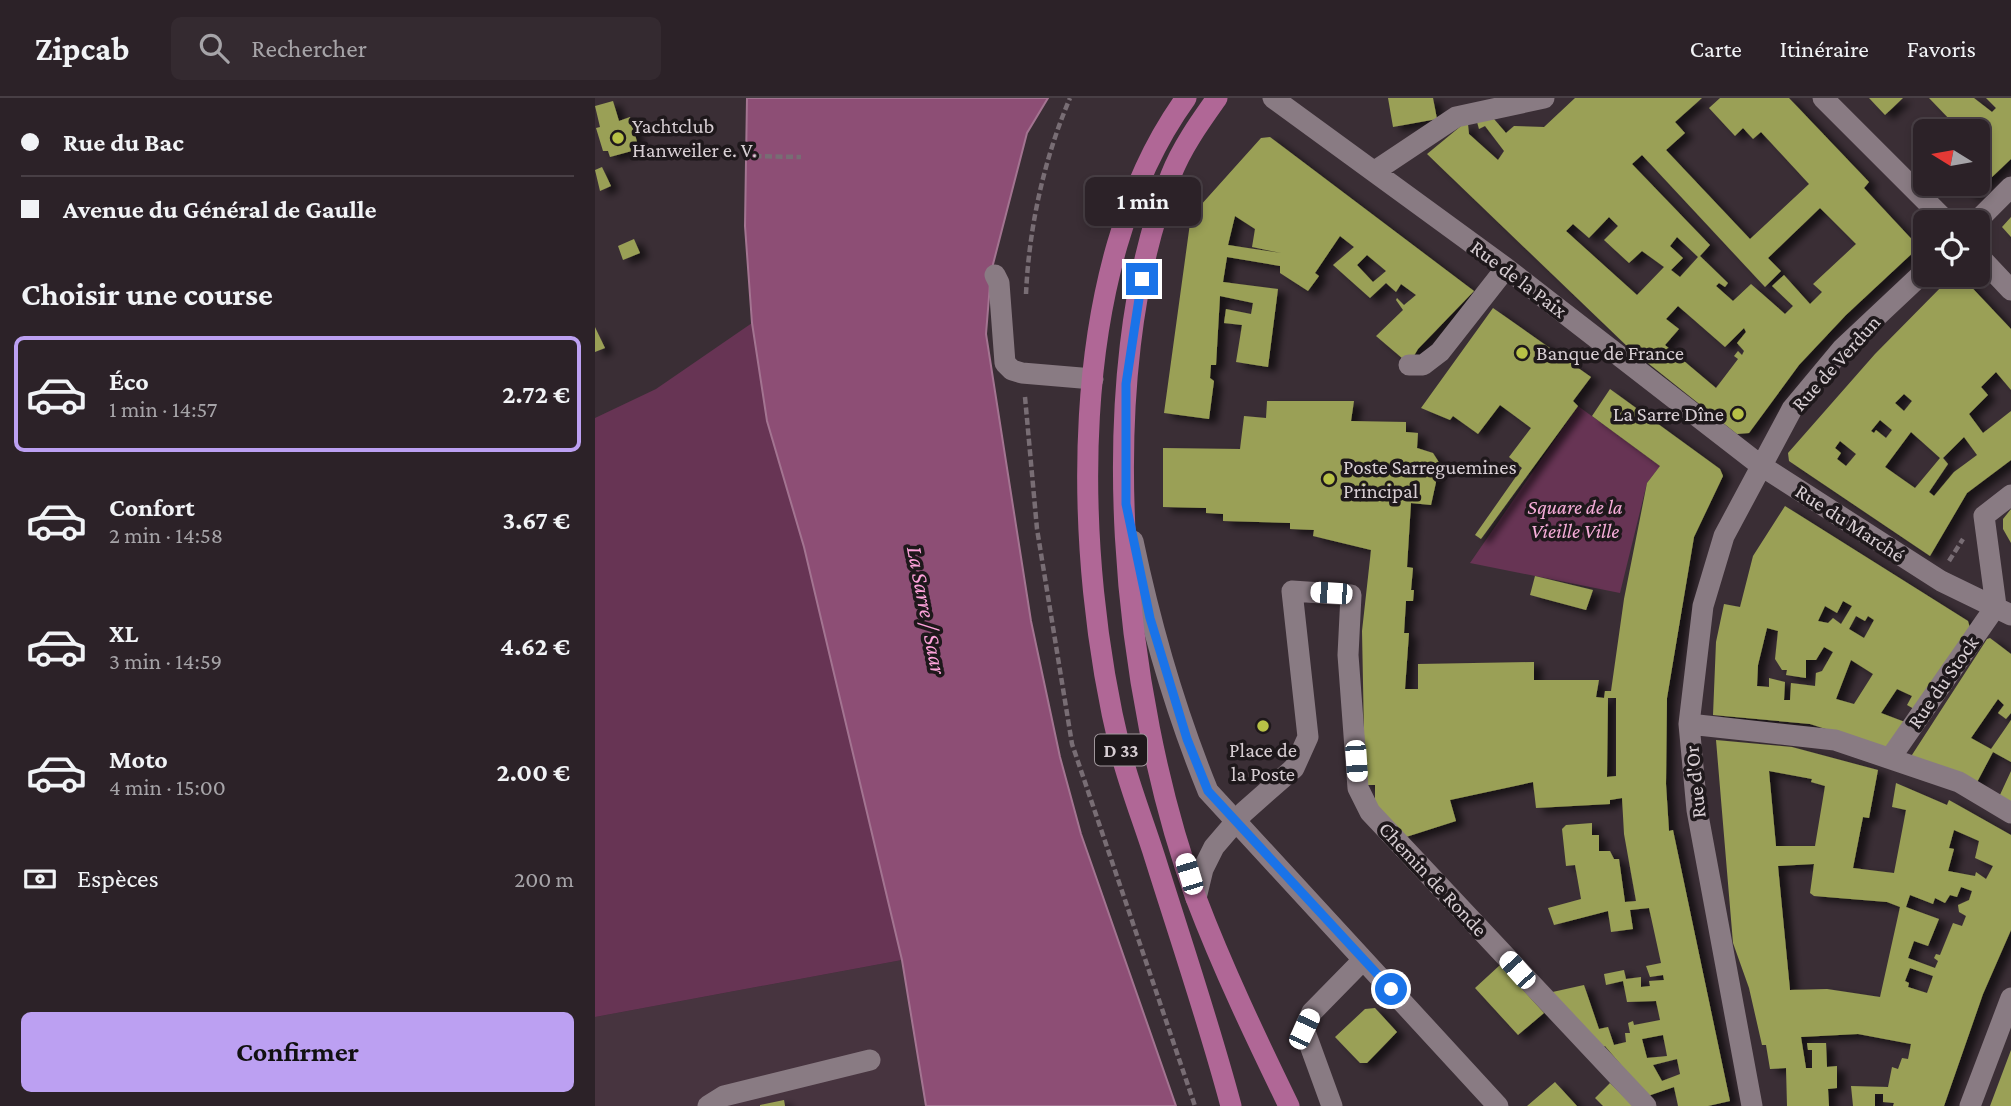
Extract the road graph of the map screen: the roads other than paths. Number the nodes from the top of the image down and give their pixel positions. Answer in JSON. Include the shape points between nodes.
{"nodes":[{"id":1,"x":1187,"y":98,"type":"edge"},
{"id":2,"x":1217,"y":98,"type":"edge"},
{"id":3,"x":1273,"y":98,"type":"edge"},
{"id":4,"x":1544,"y":98,"type":"edge"},
{"id":5,"x":1823,"y":98,"type":"edge"},
{"id":6,"x":1375,"y":171,"type":"junction"},
{"id":7,"x":2011,"y":187,"type":"edge"},
{"id":8,"x":1935,"y":210,"type":"edge"},
{"id":9,"x":1988,"y":210,"type":"edge"},
{"id":10,"x":1506,"y":268,"type":"junction"},
{"id":11,"x":1990,"y":268,"type":"edge"},
{"id":12,"x":995,"y":275,"type":"dead end"},
{"id":13,"x":1913,"y":282,"type":"edge"},
{"id":14,"x":2011,"y":290,"type":"edge"},
{"id":15,"x":1409,"y":365,"type":"dead end"},
{"id":16,"x":1093,"y":379,"type":"junction"},
{"id":17,"x":1760,"y":465,"type":"junction"},
{"id":18,"x":2011,"y":495,"type":"edge"},
{"id":19,"x":1126,"y":504,"type":"junction"},
{"id":20,"x":2003,"y":610,"type":"edge"},
{"id":21,"x":1689,"y":724,"type":"junction"},
{"id":22,"x":1891,"y":757,"type":"junction"},
{"id":23,"x":2011,"y":813,"type":"edge"},
{"id":24,"x":1237,"y":822,"type":"junction"},
{"id":25,"x":1196,"y":898,"type":"junction"},
{"id":26,"x":1363,"y":960,"type":"junction"},
{"id":27,"x":2011,"y":998,"type":"edge"},
{"id":28,"x":870,"y":1060,"type":"dead end"},
{"id":29,"x":708,"y":1106,"type":"edge"},
{"id":30,"x":1231,"y":1106,"type":"edge"},
{"id":31,"x":1289,"y":1106,"type":"edge"},
{"id":32,"x":1332,"y":1106,"type":"edge"},
{"id":33,"x":1497,"y":1106,"type":"edge"},
{"id":34,"x":1646,"y":1106,"type":"edge"},
{"id":35,"x":1752,"y":1106,"type":"edge"},
{"id":36,"x":1971,"y":1106,"type":"edge"}],
"edges":[{"from":1,"to":16,"type":"main road","number":"D 33","via":[[1153,152],[1123,226],[1100,318]]},
{"from":2,"to":19,"type":"main road","number":"D 33","via":[[1171,175],[1154,225],[1126,384]]},
{"from":3,"to":6,"type":"street","name":"Rue de la Paix"},
{"from":4,"to":6,"type":"street","via":[[1456,117]]},
{"from":5,"to":8,"type":"street"},
{"from":6,"to":10,"type":"street","name":"Rue de la Paix"},
{"from":7,"to":9,"type":"street"},
{"from":10,"to":15,"type":"street","via":[[1440,352],[1423,365]]},
{"from":10,"to":17,"type":"street","name":"Rue de la Paix"},
{"from":11,"to":14,"type":"street"},
{"from":12,"to":16,"type":"street","via":[[1005,363],[1022,373]]},
{"from":13,"to":17,"type":"street","name":"Rue de Verdun","via":[[1842,349],[1792,409]]},
{"from":16,"to":30,"type":"main road","number":"D 33","via":[[1091,546],[1099,639],[1122,753]]},
{"from":17,"to":20,"type":"street","name":"Rue du Marché","via":[[1941,581]]},
{"from":17,"to":21,"type":"street","name":"Rue d'Or","via":[[1724,536],[1703,606]]},
{"from":18,"to":20,"type":"street","via":[[1984,516]]},
{"from":19,"to":24,"type":"street","via":[[1150,618],[1182,726],[1208,791]]},
{"from":19,"to":25,"type":"main road","number":"D 33","via":[[1132,622],[1147,721]]},
{"from":20,"to":22,"type":"street","name":"Rue du Stock"},
{"from":21,"to":22,"type":"street","via":[[1835,740]]},
{"from":21,"to":35,"type":"street","name":"Rue d'Or","via":[[1712,904]]},
{"from":22,"to":23,"type":"street","via":[[1959,782]]},
{"from":24,"to":25,"type":"street","via":[[1214,847]]},
{"from":24,"to":26,"type":"street"},
{"from":24,"to":34,"type":"street","name":"Chemin de Ronde","via":[[1294,768],[1308,737],[1292,590],[1351,595],[1348,655],[1358,788],[1370,813]]},
{"from":25,"to":31,"type":"main road","number":"D 33"},
{"from":26,"to":32,"type":"street","via":[[1312,1012],[1304,1029]]},
{"from":26,"to":33,"type":"street"},
{"from":27,"to":36,"type":"street"},
{"from":28,"to":29,"type":"street","via":[[724,1096]]}]}
